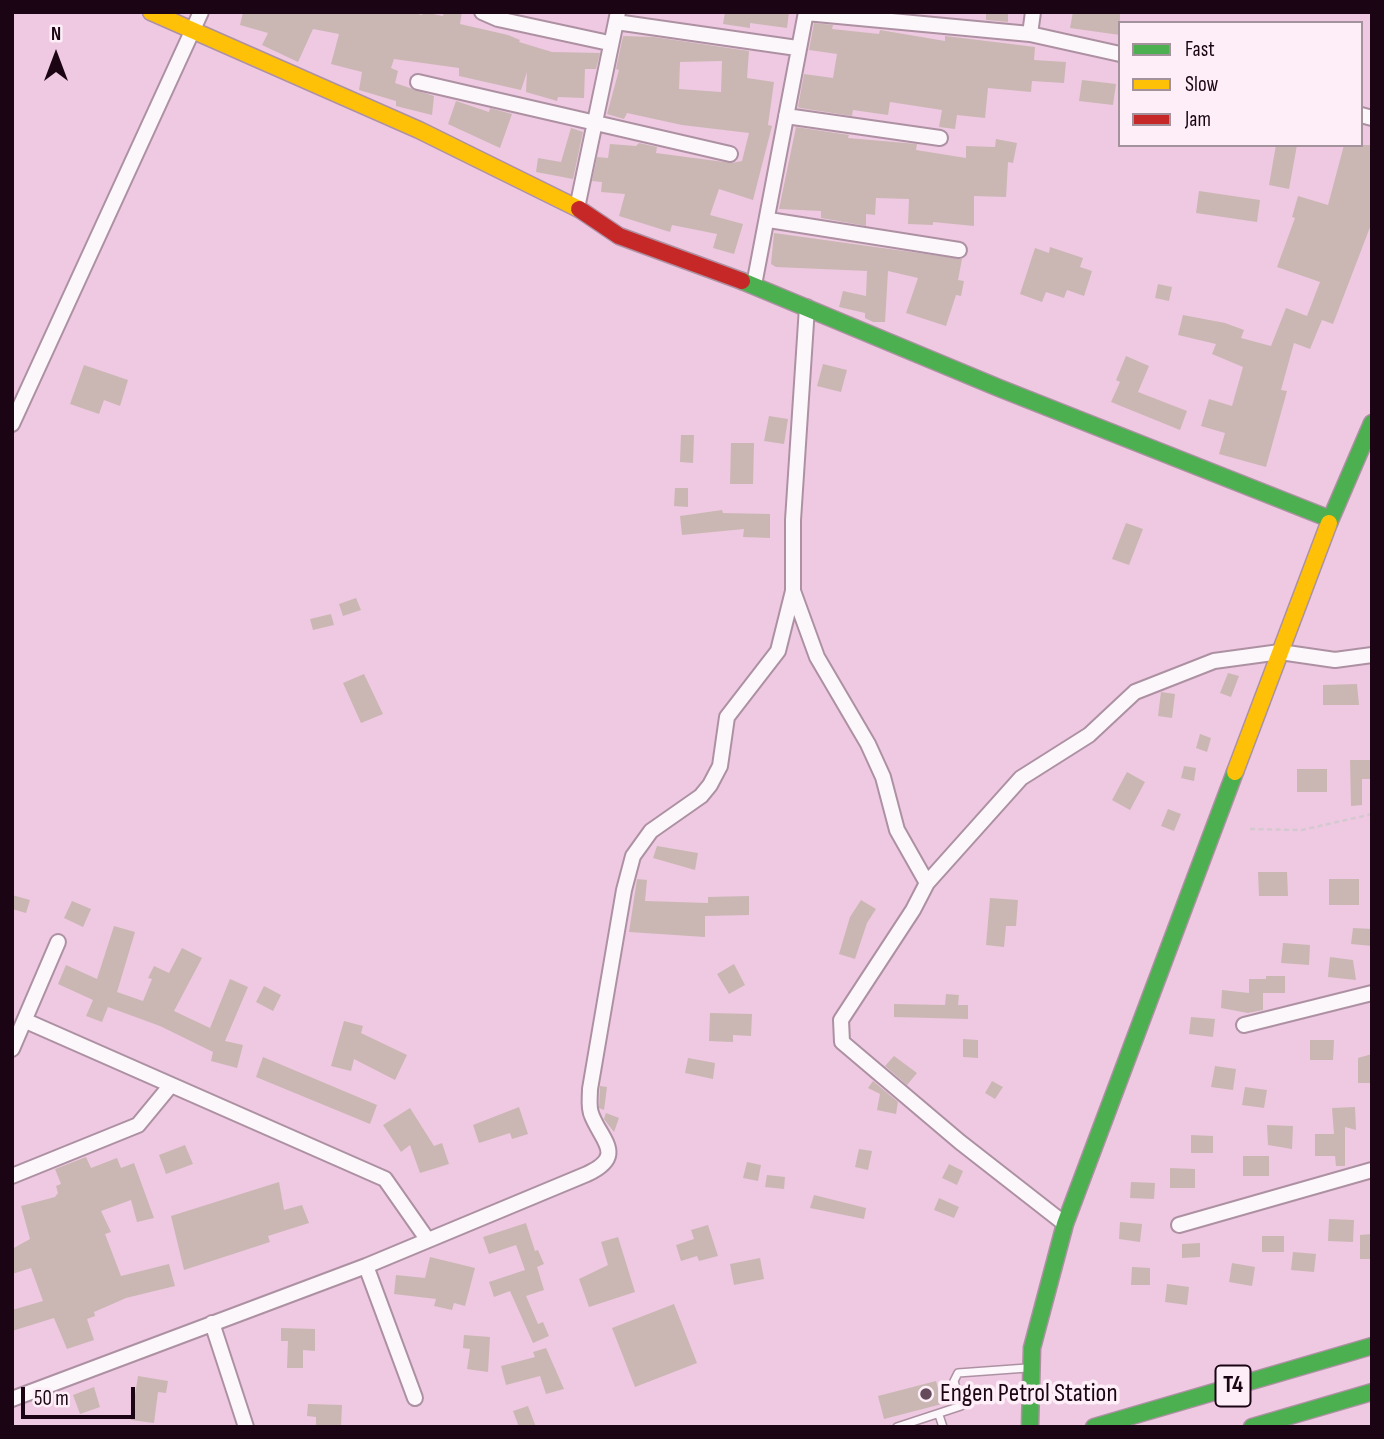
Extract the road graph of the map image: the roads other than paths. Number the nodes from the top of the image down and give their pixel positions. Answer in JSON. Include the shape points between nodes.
{"nodes":[{"id":1,"x":151,"y":12,"type":"edge"},
{"id":2,"x":482,"y":12,"type":"edge"},
{"id":3,"x":1033,"y":12,"type":"edge"},
{"id":4,"x":806,"y":13,"type":"edge"},
{"id":5,"x":617,"y":17,"type":"edge"},
{"id":6,"x":196,"y":19,"type":"edge"},
{"id":7,"x":1030,"y":34,"type":"junction"},
{"id":8,"x":609,"y":43,"type":"junction"},
{"id":9,"x":797,"y":48,"type":"junction"},
{"id":10,"x":1118,"y":54,"type":"edge"},
{"id":11,"x":418,"y":82,"type":"dead end"},
{"id":12,"x":786,"y":116,"type":"junction"},
{"id":13,"x":593,"y":123,"type":"junction"},
{"id":14,"x":940,"y":138,"type":"dead end"},
{"id":15,"x":730,"y":154,"type":"dead end"},
{"id":16,"x":577,"y":208,"type":"junction"},
{"id":17,"x":769,"y":220,"type":"junction"},
{"id":18,"x":959,"y":250,"type":"dead end"},
{"id":19,"x":754,"y":285,"type":"junction"},
{"id":20,"x":807,"y":307,"type":"junction"},
{"id":21,"x":1372,"y":423,"type":"edge"},
{"id":22,"x":12,"y":424,"type":"edge"},
{"id":23,"x":1330,"y":519,"type":"junction"},
{"id":24,"x":793,"y":592,"type":"junction"},
{"id":25,"x":1280,"y":652,"type":"junction"},
{"id":26,"x":1372,"y":655,"type":"edge"},
{"id":27,"x":927,"y":883,"type":"junction"},
{"id":28,"x":58,"y":942,"type":"dead end"},
{"id":29,"x":1372,"y":993,"type":"edge"},
{"id":30,"x":26,"y":1021,"type":"junction"},
{"id":31,"x":1244,"y":1026,"type":"dead end"},
{"id":32,"x":12,"y":1049,"type":"edge"},
{"id":33,"x":171,"y":1085,"type":"junction"},
{"id":34,"x":1372,"y":1170,"type":"edge"},
{"id":35,"x":12,"y":1176,"type":"edge"},
{"id":36,"x":1065,"y":1224,"type":"junction"},
{"id":37,"x":1179,"y":1225,"type":"dead end"},
{"id":38,"x":427,"y":1239,"type":"junction"},
{"id":39,"x":366,"y":1266,"type":"junction"},
{"id":40,"x":212,"y":1323,"type":"junction"},
{"id":41,"x":1372,"y":1346,"type":"edge"},
{"id":42,"x":1028,"y":1368,"type":"junction"},
{"id":43,"x":1372,"y":1392,"type":"edge"},
{"id":44,"x":415,"y":1398,"type":"dead end"},
{"id":45,"x":12,"y":1399,"type":"edge"},
{"id":46,"x":939,"y":1415,"type":"junction"},
{"id":47,"x":246,"y":1427,"type":"edge"},
{"id":48,"x":897,"y":1427,"type":"edge"},
{"id":49,"x":943,"y":1427,"type":"edge"},
{"id":50,"x":1030,"y":1427,"type":"edge"},
{"id":51,"x":1094,"y":1427,"type":"edge"},
{"id":52,"x":1252,"y":1427,"type":"edge"}],
"edges":[{"from":1,"to":6,"type":"street"},
{"from":2,"to":8,"type":"street"},
{"from":3,"to":7,"type":"street"},
{"from":4,"to":7,"type":"street"},
{"from":4,"to":9,"type":"street"},
{"from":5,"to":8,"type":"street"},
{"from":5,"to":9,"type":"street"},
{"from":6,"to":16,"type":"street"},
{"from":6,"to":22,"type":"street"},
{"from":7,"to":10,"type":"street"},
{"from":8,"to":13,"type":"street"},
{"from":9,"to":12,"type":"street"},
{"from":11,"to":13,"type":"street"},
{"from":12,"to":14,"type":"street"},
{"from":12,"to":17,"type":"street"},
{"from":13,"to":15,"type":"street"},
{"from":13,"to":16,"type":"street"},
{"from":16,"to":19,"type":"street","via":[[619,236]]},
{"from":17,"to":18,"type":"street"},
{"from":17,"to":19,"type":"street"},
{"from":19,"to":20,"type":"street"},
{"from":20,"to":23,"type":"street"},
{"from":20,"to":24,"type":"street","via":[[792,531]]},
{"from":21,"to":23,"type":"street"},
{"from":23,"to":25,"type":"street"},
{"from":24,"to":27,"type":"street","via":[[817,657],[868,744],[883,777],[897,830]]},
{"from":24,"to":38,"type":"street","via":[[778,651],[727,717],[720,766],[710,785],[651,831],[633,856],[590,1089],[590,1114],[606,1141],[604,1164]]},
{"from":25,"to":26,"type":"street","via":[[1335,660]]},
{"from":25,"to":27,"type":"street","via":[[1214,661],[1135,692],[1089,735],[1021,778]]},
{"from":25,"to":36,"type":"street"},
{"from":27,"to":36,"type":"street","via":[[841,1020],[842,1042]]},
{"from":28,"to":30,"type":"street"},
{"from":29,"to":31,"type":"street"},
{"from":30,"to":32,"type":"street"},
{"from":30,"to":33,"type":"street"},
{"from":33,"to":35,"type":"street","via":[[138,1125]]},
{"from":33,"to":38,"type":"street","via":[[384,1179]]},
{"from":34,"to":37,"type":"street"},
{"from":36,"to":42,"type":"street","via":[[1032,1335]]},
{"from":38,"to":39,"type":"street"},
{"from":39,"to":40,"type":"street"},
{"from":39,"to":44,"type":"street"},
{"from":40,"to":45,"type":"street"},
{"from":40,"to":47,"type":"street"},
{"from":41,"to":51,"type":"street","number":"T4"},
{"from":42,"to":46,"type":"lane","via":[[958,1373],[954,1381],[961,1406]]},
{"from":42,"to":50,"type":"street"},
{"from":43,"to":52,"type":"street","number":"T4"},
{"from":46,"to":48,"type":"lane"},
{"from":46,"to":49,"type":"lane"}]}
